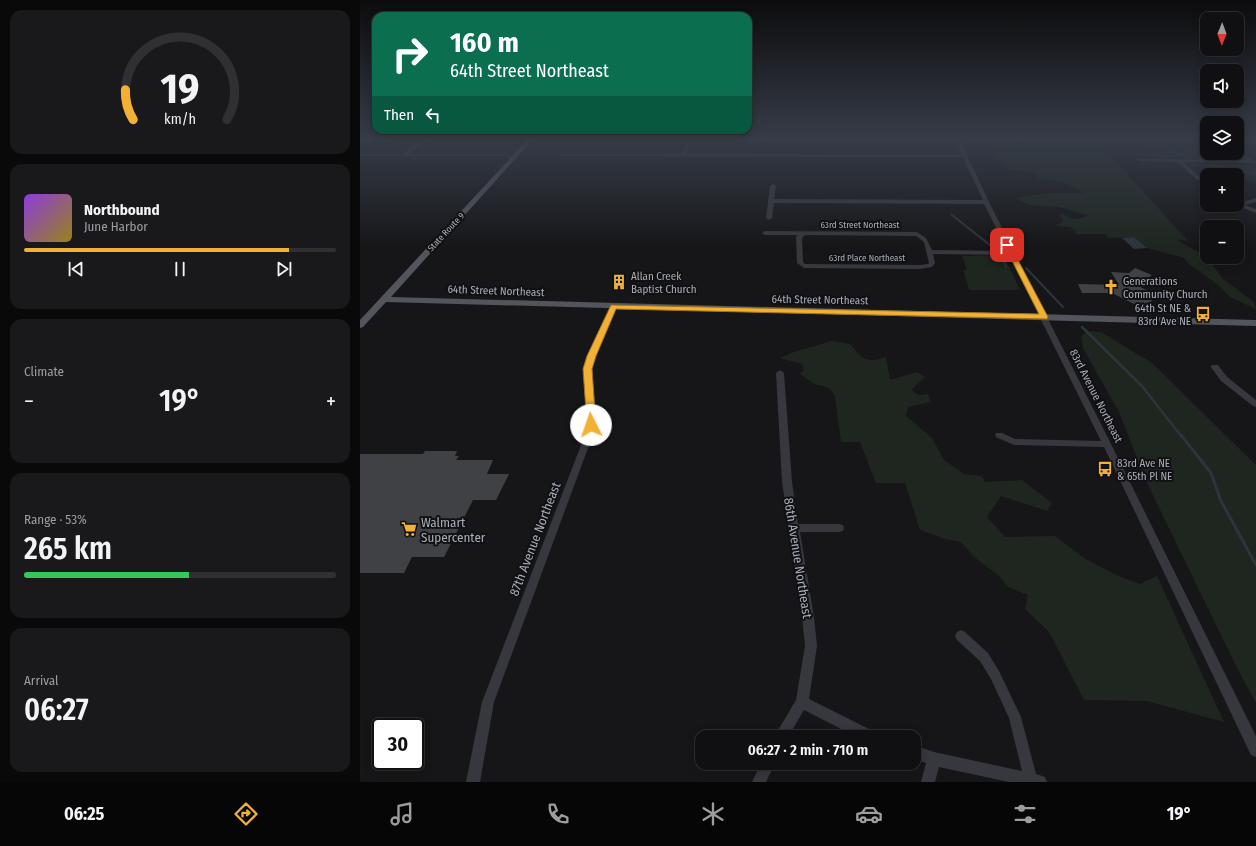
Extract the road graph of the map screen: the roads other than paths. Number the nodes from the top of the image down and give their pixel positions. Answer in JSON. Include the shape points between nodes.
{"nodes":[{"id":1,"x":499,"y":174,"type":"edge"},
{"id":2,"x":974,"y":174,"type":"edge"},
{"id":3,"x":773,"y":186,"type":"dead end"},
{"id":4,"x":1256,"y":200,"type":"edge"},
{"id":5,"x":772,"y":201,"type":"junction"},
{"id":6,"x":986,"y":202,"type":"junction"},
{"id":7,"x":1244,"y":203,"type":"edge"},
{"id":8,"x":1244,"y":206,"type":"edge"},
{"id":9,"x":1256,"y":211,"type":"edge"},
{"id":10,"x":769,"y":218,"type":"dead end"},
{"id":11,"x":765,"y":233,"type":"dead end"},
{"id":12,"x":803,"y":234,"type":"junction"},
{"id":13,"x":930,"y":252,"type":"junction"},
{"id":14,"x":1011,"y":253,"type":"junction"},
{"id":15,"x":384,"y":300,"type":"junction"},
{"id":16,"x":614,"y":307,"type":"junction"},
{"id":17,"x":1044,"y":317,"type":"junction"},
{"id":18,"x":1256,"y":323,"type":"edge"},
{"id":19,"x":360,"y":326,"type":"edge"},
{"id":20,"x":1215,"y":367,"type":"dead end"},
{"id":21,"x":780,"y":373,"type":"dead end"},
{"id":22,"x":1256,"y":404,"type":"edge"},
{"id":23,"x":999,"y":435,"type":"dead end"},
{"id":24,"x":1107,"y":444,"type":"junction"},
{"id":25,"x":794,"y":528,"type":"junction"},
{"id":26,"x":839,"y":528,"type":"dead end"},
{"id":27,"x":961,"y":636,"type":"dead end"},
{"id":28,"x":802,"y":702,"type":"junction"},
{"id":29,"x":785,"y":730,"type":"edge"},
{"id":30,"x":856,"y":730,"type":"edge"},
{"id":31,"x":1256,"y":750,"type":"edge"},
{"id":32,"x":921,"y":754,"type":"edge"},
{"id":33,"x":934,"y":759,"type":"junction"},
{"id":34,"x":765,"y":770,"type":"edge"},
{"id":35,"x":1035,"y":781,"type":"edge"},
{"id":36,"x":473,"y":782,"type":"edge"},
{"id":37,"x":759,"y":782,"type":"edge"},
{"id":38,"x":928,"y":782,"type":"edge"}],
"edges":[{"from":1,"to":15,"type":"main road","name":"State Route 9"},
{"from":2,"to":6,"type":"street","name":"83rd Avenue Northeast"},
{"from":3,"to":5,"type":"street"},
{"from":4,"to":7,"type":"street"},
{"from":5,"to":6,"type":"street"},
{"from":5,"to":10,"type":"street"},
{"from":6,"to":14,"type":"street","name":"83rd Avenue Northeast"},
{"from":8,"to":9,"type":"street"},
{"from":11,"to":12,"type":"street"},
{"from":12,"to":13,"type":"street","name":"63rd Street Northeast","via":[[917,234],[924,237]]},
{"from":12,"to":13,"type":"street","name":"63rd Place Northeast","via":[[799,237],[800,263],[804,266],[930,266]]},
{"from":13,"to":14,"type":"street"},
{"from":14,"to":17,"type":"street","name":"83rd Avenue Northeast"},
{"from":15,"to":16,"type":"main road","name":"64th Street Northeast"},
{"from":15,"to":19,"type":"main road","name":"State Route 9"},
{"from":16,"to":17,"type":"main road","name":"64th Street Northeast"},
{"from":16,"to":36,"type":"street","name":"87th Avenue Northeast","via":[[591,356],[588,369],[591,425],[587,440],[488,702]]},
{"from":17,"to":18,"type":"main road","name":"64th Street Northeast"},
{"from":17,"to":24,"type":"street","name":"83rd Avenue Northeast"},
{"from":20,"to":22,"type":"street","via":[[1224,379]]},
{"from":21,"to":25,"type":"street","name":"86th Avenue Northeast","via":[[787,482]]},
{"from":23,"to":24,"type":"street","via":[[1014,442]]},
{"from":24,"to":31,"type":"street","name":"83rd Avenue Northeast"},
{"from":25,"to":26,"type":"street"},
{"from":25,"to":28,"type":"street","name":"86th Avenue Northeast","via":[[810,646]]},
{"from":27,"to":35,"type":"street","via":[[984,657],[995,675],[1015,717]]},
{"from":28,"to":29,"type":"street","name":"86th Avenue Northeast"},
{"from":28,"to":30,"type":"street"},
{"from":32,"to":33,"type":"street"},
{"from":33,"to":35,"type":"street"},
{"from":33,"to":38,"type":"street"},
{"from":34,"to":37,"type":"street"}]}
